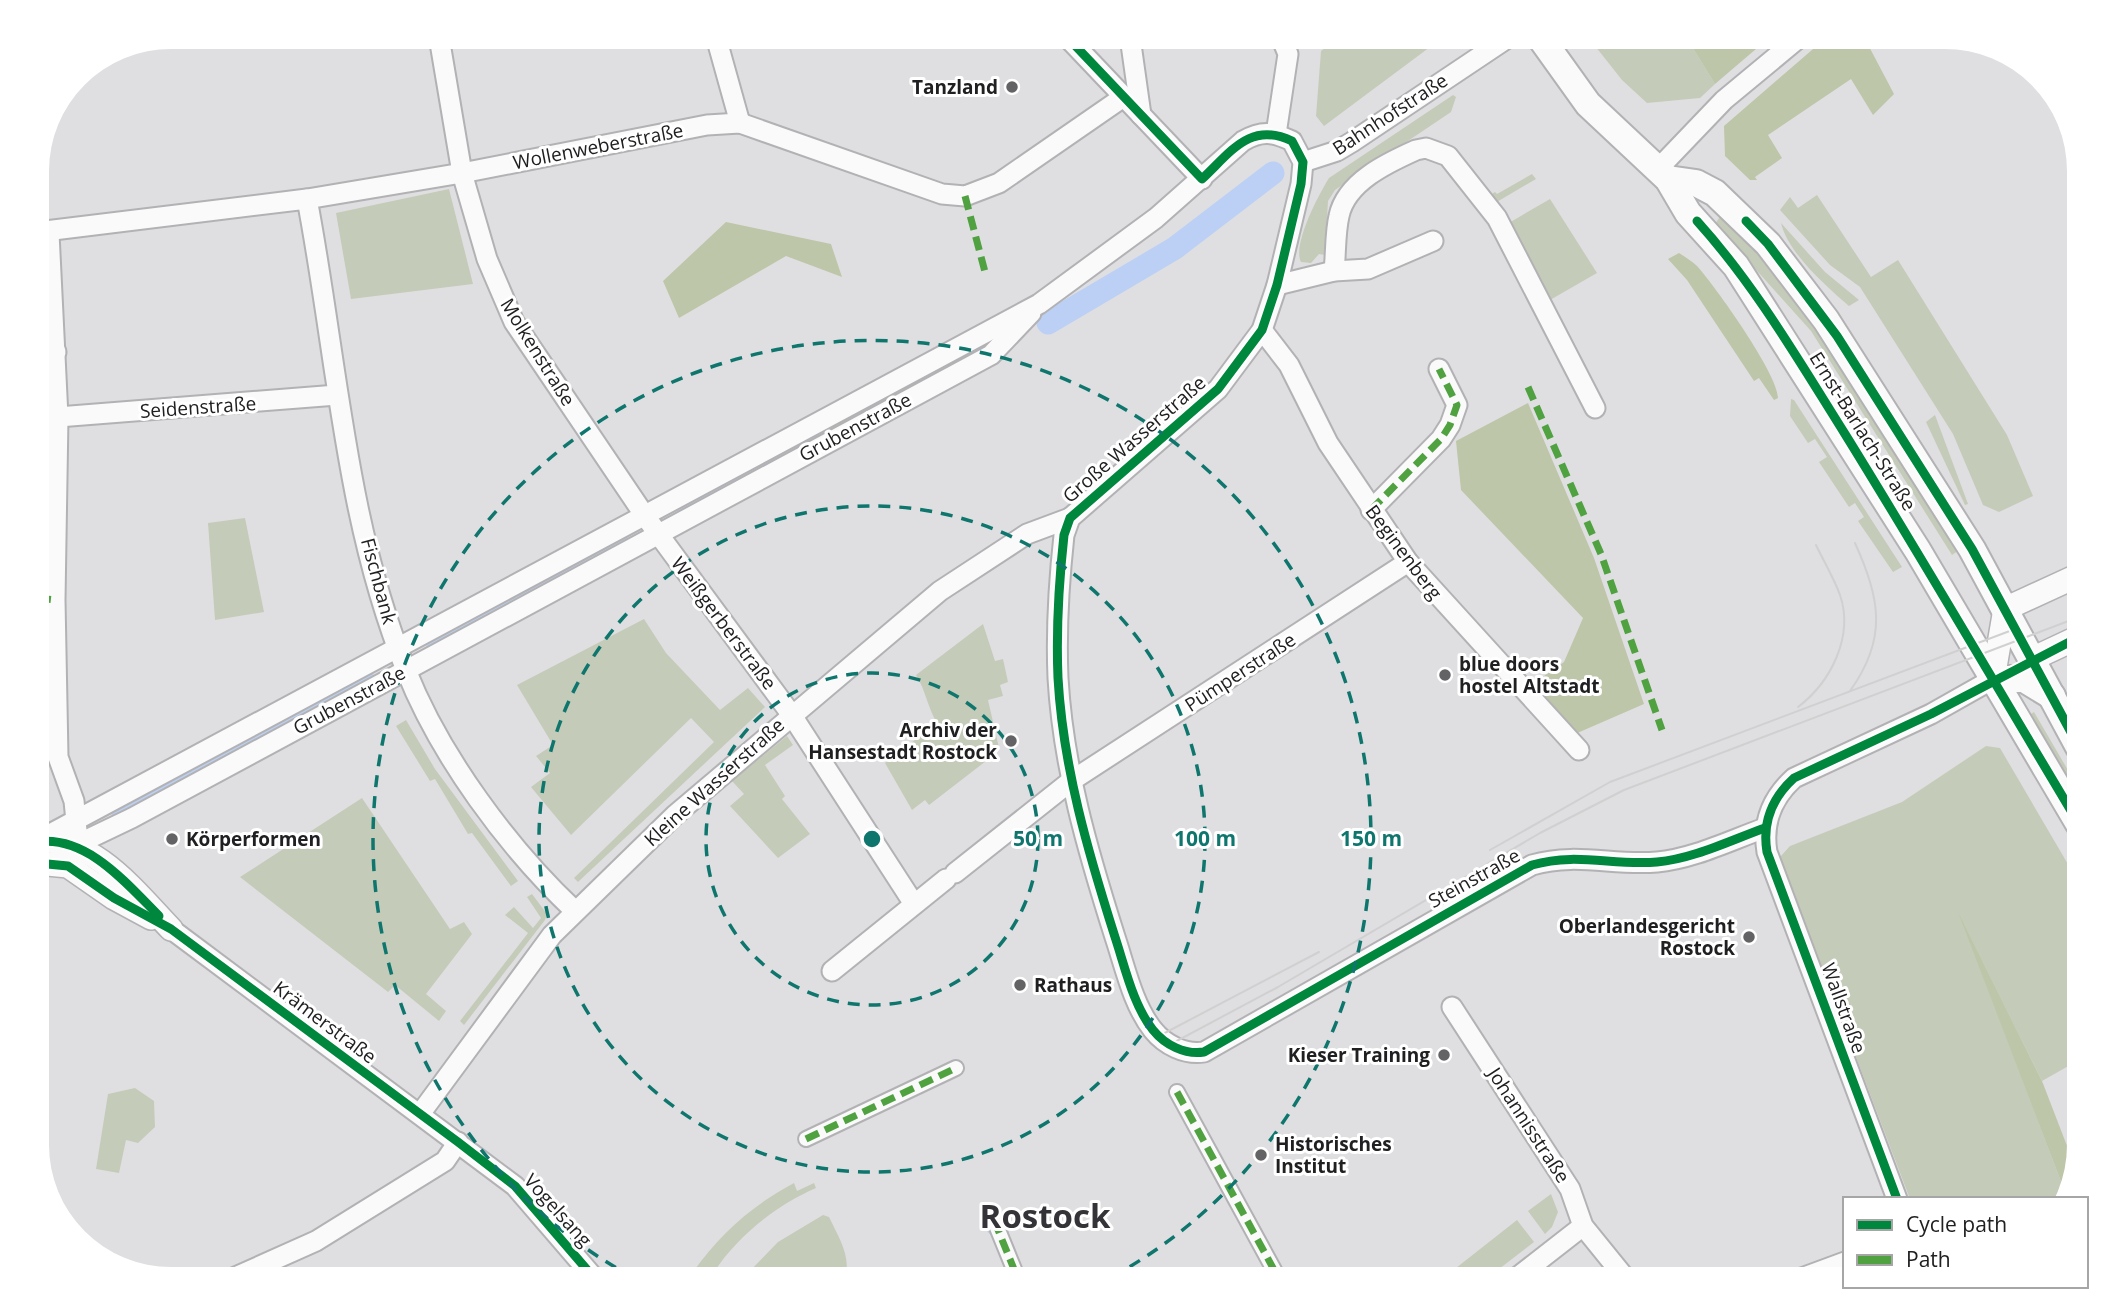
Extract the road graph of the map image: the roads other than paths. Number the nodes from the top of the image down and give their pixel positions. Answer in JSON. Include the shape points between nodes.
{"nodes":[{"id":1,"x":441,"y":49,"type":"edge"},
{"id":2,"x":719,"y":49,"type":"edge"},
{"id":3,"x":1084,"y":49,"type":"edge"},
{"id":4,"x":1132,"y":49,"type":"edge"},
{"id":5,"x":1286,"y":49,"type":"edge"},
{"id":6,"x":1491,"y":49,"type":"edge"},
{"id":7,"x":1549,"y":49,"type":"edge"},
{"id":8,"x":1786,"y":49,"type":"edge"},
{"id":9,"x":1122,"y":98,"type":"junction"},
{"id":10,"x":1140,"y":116,"type":"junction"},
{"id":11,"x":740,"y":123,"type":"junction"},
{"id":12,"x":1276,"y":134,"type":"junction"},
{"id":13,"x":1303,"y":162,"type":"junction"},
{"id":14,"x":462,"y":173,"type":"junction"},
{"id":15,"x":1662,"y":175,"type":"junction"},
{"id":16,"x":1202,"y":179,"type":"junction"},
{"id":17,"x":307,"y":199,"type":"junction"},
{"id":18,"x":49,"y":231,"type":"edge"},
{"id":19,"x":1433,"y":241,"type":"dead end"},
{"id":20,"x":1334,"y":271,"type":"junction"},
{"id":21,"x":1277,"y":285,"type":"junction"},
{"id":22,"x":1038,"y":304,"type":"junction"},
{"id":23,"x":1262,"y":330,"type":"junction"},
{"id":24,"x":49,"y":365,"type":"edge"},
{"id":25,"x":1439,"y":369,"type":"dead end"},
{"id":26,"x":337,"y":395,"type":"junction"},
{"id":27,"x":1595,"y":408,"type":"dead end"},
{"id":28,"x":58,"y":417,"type":"junction"},
{"id":29,"x":1371,"y":510,"type":"junction"},
{"id":30,"x":645,"y":516,"type":"junction"},
{"id":31,"x":1070,"y":519,"type":"junction"},
{"id":32,"x":658,"y":533,"type":"junction"},
{"id":33,"x":1408,"y":562,"type":"junction"},
{"id":34,"x":2067,"y":581,"type":"edge"},
{"id":35,"x":2005,"y":609,"type":"junction"},
{"id":36,"x":2067,"y":643,"type":"edge"},
{"id":37,"x":398,"y":648,"type":"junction"},
{"id":38,"x":2032,"y":659,"type":"junction"},
{"id":39,"x":405,"y":670,"type":"junction"},
{"id":40,"x":1993,"y":679,"type":"junction"},
{"id":41,"x":2052,"y":696,"type":"junction"},
{"id":42,"x":791,"y":714,"type":"junction"},
{"id":43,"x":2067,"y":724,"type":"edge"},
{"id":44,"x":1579,"y":750,"type":"dead end"},
{"id":45,"x":1071,"y":781,"type":"junction"},
{"id":46,"x":2067,"y":804,"type":"edge"},
{"id":47,"x":78,"y":820,"type":"junction"},
{"id":48,"x":1765,"y":828,"type":"junction"},
{"id":49,"x":49,"y":836,"type":"edge"},
{"id":50,"x":49,"y":843,"type":"edge"},
{"id":51,"x":76,"y":846,"type":"junction"},
{"id":52,"x":49,"y":858,"type":"edge"},
{"id":53,"x":49,"y":863,"type":"edge"},
{"id":54,"x":84,"y":876,"type":"junction"},
{"id":55,"x":915,"y":904,"type":"junction"},
{"id":56,"x":575,"y":911,"type":"junction"},
{"id":57,"x":171,"y":929,"type":"junction"},
{"id":58,"x":832,"y":971,"type":"dead end"},
{"id":59,"x":1452,"y":1007,"type":"dead end"},
{"id":60,"x":1159,"y":1036,"type":"joint"},
{"id":61,"x":956,"y":1068,"type":"dead end"},
{"id":62,"x":1177,"y":1091,"type":"dead end"},
{"id":63,"x":420,"y":1114,"type":"junction"},
{"id":64,"x":806,"y":1139,"type":"dead end"},
{"id":65,"x":458,"y":1142,"type":"junction"},
{"id":66,"x":1896,"y":1197,"type":"edge"},
{"id":67,"x":994,"y":1220,"type":"dead end"},
{"id":68,"x":1583,"y":1226,"type":"junction"},
{"id":69,"x":257,"y":1267,"type":"edge"},
{"id":70,"x":585,"y":1267,"type":"edge"},
{"id":71,"x":1013,"y":1267,"type":"edge"},
{"id":72,"x":1273,"y":1267,"type":"edge"},
{"id":73,"x":1530,"y":1267,"type":"edge"},
{"id":74,"x":1616,"y":1267,"type":"edge"}],
"edges":[{"from":1,"to":14,"type":"street","name":"Molkenstraße"},
{"from":2,"to":11,"type":"street"},
{"from":3,"to":9,"type":"street"},
{"from":4,"to":10,"type":"street"},
{"from":5,"to":12,"type":"street"},
{"from":6,"to":13,"type":"street","name":"Bahnhofstraße","via":[[1352,142]]},
{"from":7,"to":15,"type":"main road","name":"Ernst-Barlach-Straße","via":[[1588,104]]},
{"from":8,"to":15,"type":"street","via":[[1724,100]]},
{"from":9,"to":10,"type":"street"},
{"from":9,"to":11,"type":"street","name":"Wollenweberstraße","via":[[999,183],[965,196],[942,194]]},
{"from":10,"to":16,"type":"street"},
{"from":11,"to":14,"type":"street","name":"Wollenweberstraße","via":[[707,125]]},
{"from":12,"to":13,"type":"street","via":[[1292,141]]},
{"from":12,"to":16,"type":"street","name":"Grubenstraße","via":[[1254,134]]},
{"from":13,"to":21,"type":"street","name":"Große Wasserstraße"},
{"from":14,"to":17,"type":"street","name":"Wollenweberstraße"},
{"from":14,"to":30,"type":"street","name":"Molkenstraße","via":[[487,259],[514,322]]},
{"from":15,"to":35,"type":"main road","name":"Ernst-Barlach-Straße","via":[[1715,193],[1768,244],[1837,336]]},
{"from":15,"to":40,"type":"main road","name":"Ernst-Barlach-Straße","via":[[1688,213],[1736,266],[1918,551]]},
{"from":16,"to":22,"type":"street","name":"Grubenstraße"},
{"from":17,"to":18,"type":"street","name":"Wollenweberstraße"},
{"from":17,"to":26,"type":"street","name":"Fischbank"},
{"from":19,"to":20,"type":"street","via":[[1368,268]]},
{"from":20,"to":21,"type":"street"},
{"from":20,"to":27,"type":"street","via":[[1339,217],[1350,191],[1416,150],[1426,148],[1448,156],[1497,218]]},
{"from":21,"to":23,"type":"street","name":"Große Wasserstraße"},
{"from":22,"to":30,"type":"street","name":"Grubenstraße"},
{"from":22,"to":32,"type":"street","name":"Grubenstraße","via":[[991,355]]},
{"from":23,"to":29,"type":"street","name":"Beginenberg","via":[[1289,365],[1328,443]]},
{"from":23,"to":31,"type":"street","name":"Große Wasserstraße","via":[[1218,389]]},
{"from":24,"to":28,"type":"street"},
{"from":25,"to":29,"type":"street","via":[[1457,405],[1450,425]]},
{"from":26,"to":28,"type":"street","name":"Seidenstraße"},
{"from":26,"to":37,"type":"street","name":"Fischbank","via":[[356,496]]},
{"from":28,"to":47,"type":"street","via":[[58,757]]},
{"from":29,"to":33,"type":"street","name":"Beginenberg"},
{"from":30,"to":32,"type":"street"},
{"from":30,"to":37,"type":"street","name":"Grubenstraße"},
{"from":31,"to":42,"type":"street","name":"Kleine Wasserstraße","via":[[1027,534],[961,575]]},
{"from":31,"to":45,"type":"street","name":"Große Wasserstraße","via":[[1062,547],[1058,653]]},
{"from":32,"to":39,"type":"street","name":"Grubenstraße"},
{"from":32,"to":42,"type":"street","name":"Weißgerberstraße"},
{"from":33,"to":44,"type":"street","name":"Beginenberg"},
{"from":33,"to":45,"type":"street","name":"Pümperstraße"},
{"from":34,"to":35,"type":"street"},
{"from":35,"to":38,"type":"main road","name":"Ernst-Barlach-Straße"},
{"from":35,"to":40,"type":"street"},
{"from":36,"to":38,"type":"street"},
{"from":37,"to":39,"type":"street","name":"Fischbank"},
{"from":37,"to":47,"type":"street","name":"Grubenstraße"},
{"from":38,"to":40,"type":"main road"},
{"from":38,"to":41,"type":"main road","name":"Ernst-Barlach-Straße"},
{"from":39,"to":51,"type":"street","name":"Grubenstraße"},
{"from":39,"to":56,"type":"street","name":"Fischbank","via":[[446,745],[505,836]]},
{"from":40,"to":41,"type":"main road","via":[[2024,679]]},
{"from":40,"to":46,"type":"main road","name":"Ernst-Barlach-Straße"},
{"from":40,"to":48,"type":"street","via":[[1931,714],[1794,778],[1773,803]]},
{"from":41,"to":43,"type":"main road","name":"Ernst-Barlach-Straße"},
{"from":42,"to":55,"type":"street","name":"Weißgerberstraße"},
{"from":42,"to":56,"type":"street","name":"Kleine Wasserstraße"},
{"from":45,"to":55,"type":"street","name":"Pümperstraße"},
{"from":45,"to":60,"type":"street","name":"Große Wasserstraße","via":[[1092,867],[1128,978],[1147,1021]]},
{"from":47,"to":49,"type":"street","name":"Grubenstraße"},
{"from":47,"to":51,"type":"street"},
{"from":48,"to":60,"type":"street","name":"Steinstraße","via":[[1673,860],[1553,859],[1532,865],[1204,1052],[1185,1052]]},
{"from":48,"to":66,"type":"street","name":"Wallstraße","via":[[1767,852]]},
{"from":50,"to":51,"type":"street"},
{"from":51,"to":52,"type":"street","name":"Grubenstraße"},
{"from":51,"to":54,"type":"street"},
{"from":51,"to":57,"type":"street","name":"Krämerstraße","via":[[127,883]]},
{"from":53,"to":54,"type":"street","name":"Krämerstraße","via":[[60,863]]},
{"from":54,"to":57,"type":"street","name":"Krämerstraße"},
{"from":55,"to":58,"type":"street","name":"Pümperstraße"},
{"from":56,"to":63,"type":"street","name":"Kleine Wasserstraße","via":[[552,935]]},
{"from":57,"to":63,"type":"street","name":"Krämerstraße"},
{"from":59,"to":68,"type":"street","name":"Johannisstraße","via":[[1570,1189]]},
{"from":61,"to":64,"type":"street"},
{"from":62,"to":72,"type":"street"},
{"from":63,"to":65,"type":"street","name":"Krämerstraße"},
{"from":65,"to":69,"type":"street","via":[[445,1161],[316,1241]]},
{"from":65,"to":70,"type":"street","name":"Vogelsang","via":[[514,1186]]},
{"from":67,"to":71,"type":"street"},
{"from":68,"to":73,"type":"street"},
{"from":68,"to":74,"type":"street","name":"Johannisstraße"}]}
